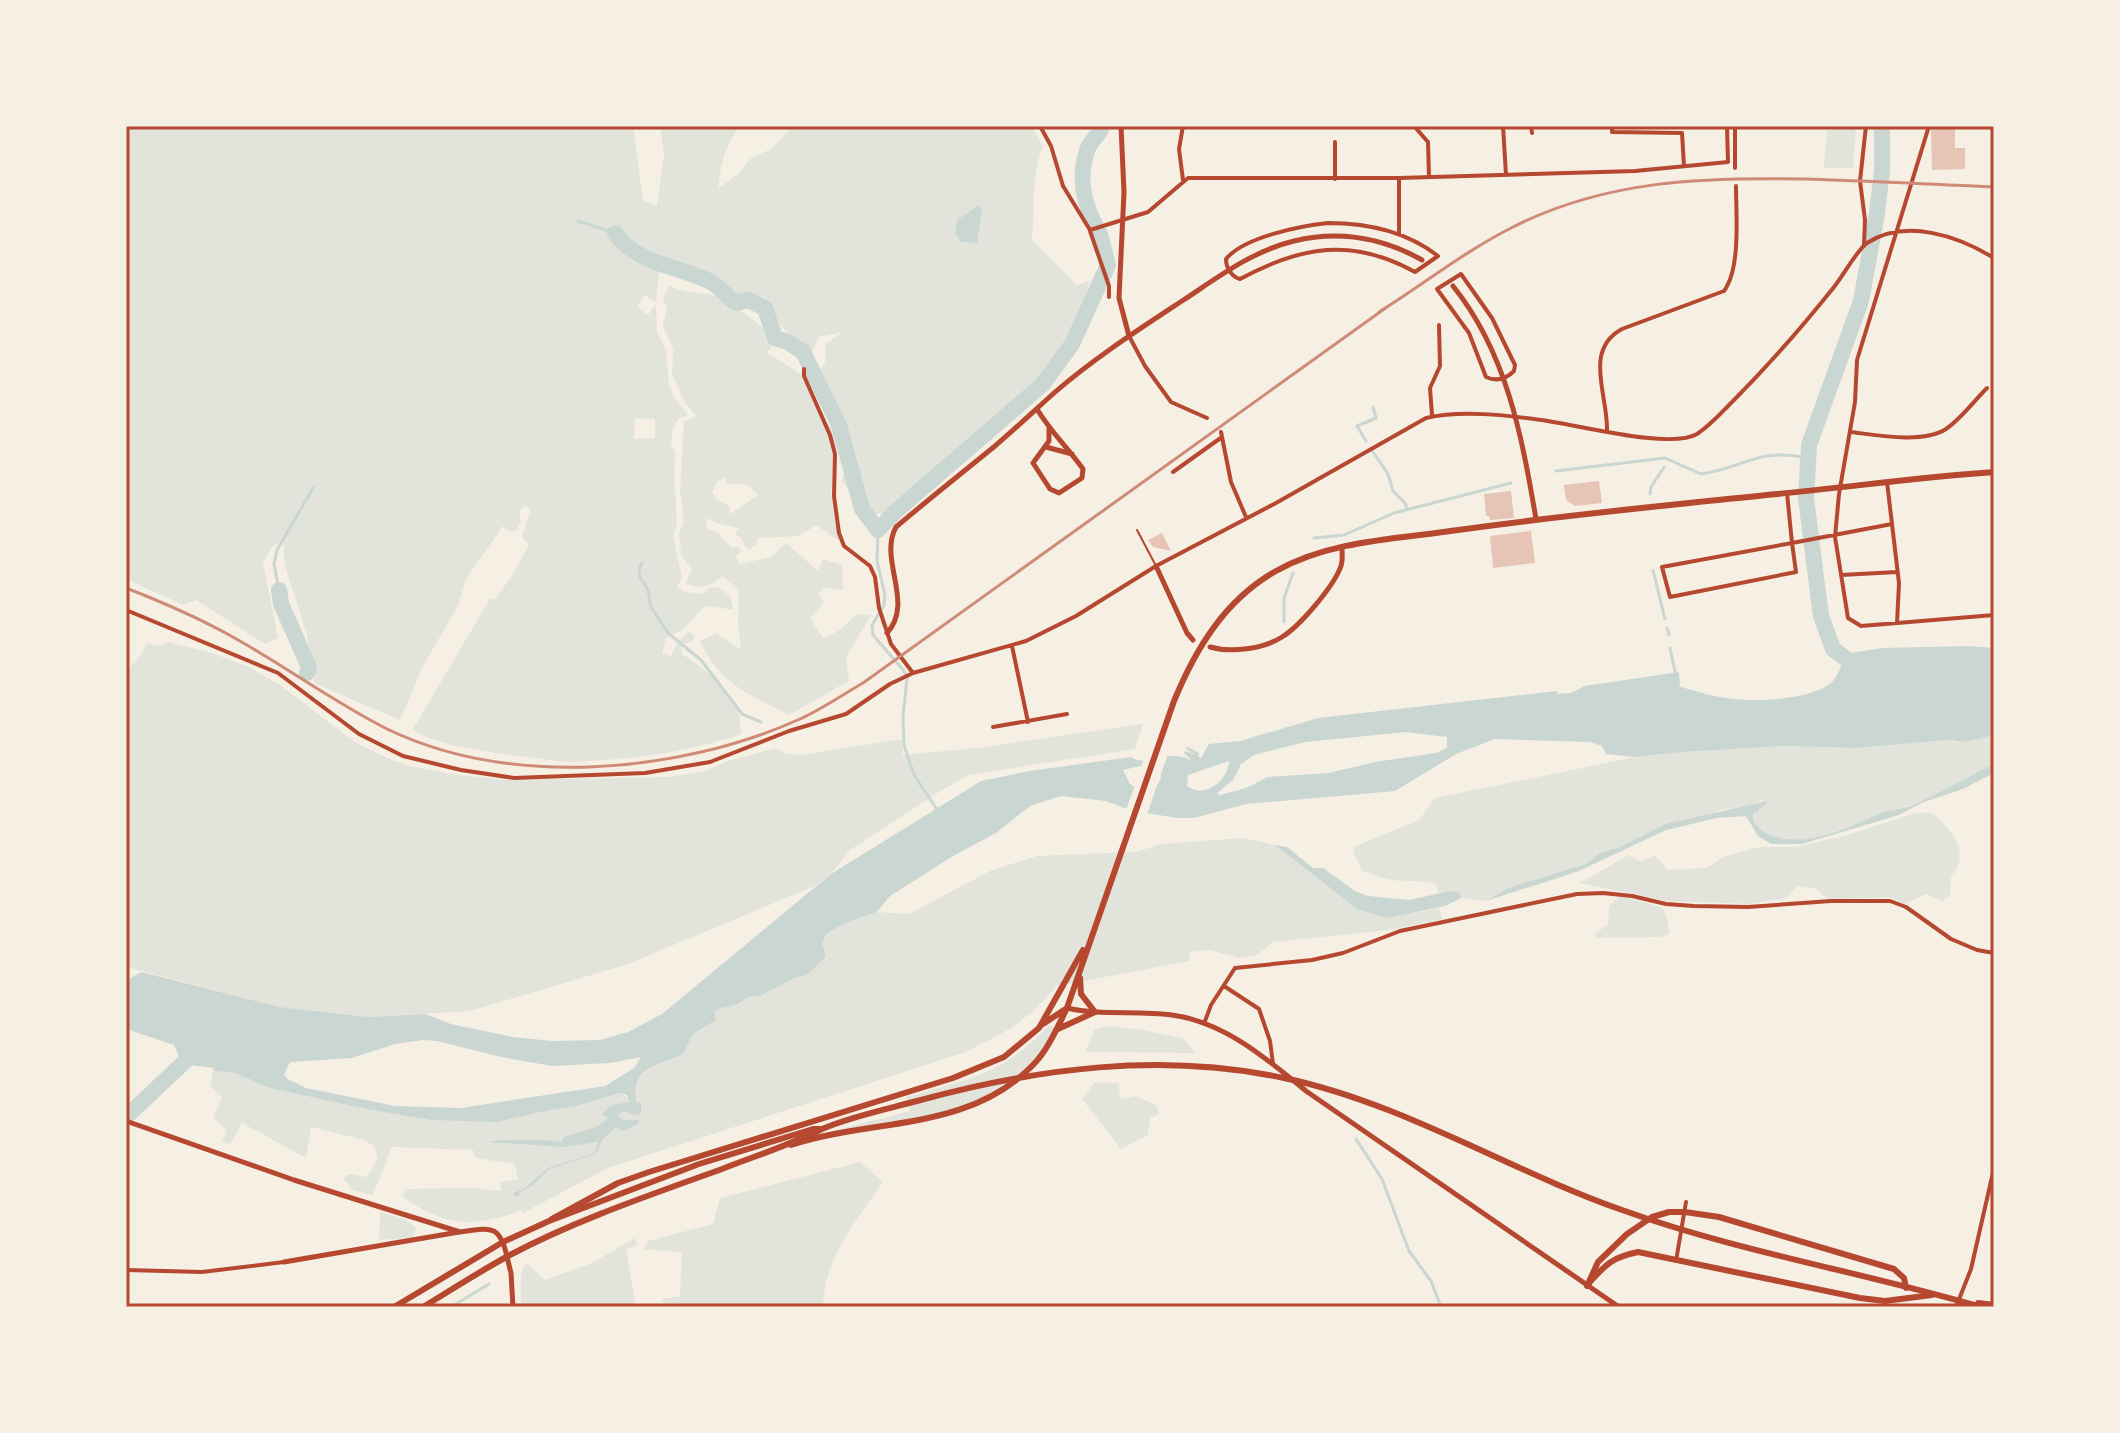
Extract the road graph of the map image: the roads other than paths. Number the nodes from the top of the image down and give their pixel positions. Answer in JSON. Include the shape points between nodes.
{"nodes":[{"id":1,"x":1040,"y":126,"type":"edge"},
{"id":2,"x":1121,"y":126,"type":"edge"},
{"id":3,"x":1183,"y":126,"type":"edge"},
{"id":4,"x":1414,"y":126,"type":"edge"},
{"id":5,"x":1503,"y":126,"type":"edge"},
{"id":6,"x":1531,"y":126,"type":"edge"},
{"id":7,"x":1612,"y":126,"type":"edge"},
{"id":8,"x":1727,"y":126,"type":"edge"},
{"id":9,"x":1735,"y":126,"type":"edge"},
{"id":10,"x":1832,"y":126,"type":"edge"},
{"id":11,"x":1866,"y":126,"type":"edge"},
{"id":12,"x":1929,"y":126,"type":"edge"},
{"id":13,"x":1532,"y":133,"type":"dead end"},
{"id":14,"x":1335,"y":142,"type":"dead end"},
{"id":15,"x":1684,"y":166,"type":"junction"},
{"id":16,"x":1735,"y":168,"type":"dead end"},
{"id":17,"x":1506,"y":175,"type":"junction"},
{"id":18,"x":1429,"y":177,"type":"junction"},
{"id":19,"x":1399,"y":178,"type":"junction"},
{"id":20,"x":1335,"y":179,"type":"junction"},
{"id":21,"x":1183,"y":180,"type":"junction"},
{"id":22,"x":1736,"y":186,"type":"dead end"},
{"id":23,"x":1123,"y":222,"type":"junction"},
{"id":24,"x":1090,"y":230,"type":"junction"},
{"id":25,"x":1894,"y":233,"type":"junction"},
{"id":26,"x":1399,"y":234,"type":"junction"},
{"id":27,"x":1864,"y":245,"type":"junction"},
{"id":28,"x":1994,"y":258,"type":"edge"},
{"id":29,"x":1422,"y":260,"type":"dead end"},
{"id":30,"x":1229,"y":270,"type":"junction"},
{"id":31,"x":1453,"y":286,"type":"dead end"},
{"id":32,"x":1109,"y":297,"type":"dead end"},
{"id":33,"x":1439,"y":325,"type":"dead end"},
{"id":34,"x":1129,"y":336,"type":"junction"},
{"id":35,"x":804,"y":369,"type":"dead end"},
{"id":36,"x":1504,"y":379,"type":"junction"},
{"id":37,"x":1987,"y":388,"type":"dead end"},
{"id":38,"x":1037,"y":409,"type":"junction"},
{"id":39,"x":1432,"y":416,"type":"junction"},
{"id":40,"x":1207,"y":418,"type":"dead end"},
{"id":41,"x":1516,"y":418,"type":"junction"},
{"id":42,"x":1049,"y":428,"type":"junction"},
{"id":43,"x":1607,"y":430,"type":"junction"},
{"id":44,"x":1851,"y":432,"type":"junction"},
{"id":45,"x":1046,"y":447,"type":"junction"},
{"id":46,"x":1072,"y":454,"type":"junction"},
{"id":47,"x":1173,"y":472,"type":"dead end"},
{"id":48,"x":1994,"y":472,"type":"edge"},
{"id":49,"x":1887,"y":481,"type":"junction"},
{"id":50,"x":1840,"y":487,"type":"junction"},
{"id":51,"x":1787,"y":493,"type":"junction"},
{"id":52,"x":1246,"y":517,"type":"junction"},
{"id":53,"x":1536,"y":519,"type":"junction"},
{"id":54,"x":1892,"y":524,"type":"junction"},
{"id":55,"x":1137,"y":530,"type":"dead end"},
{"id":56,"x":1833,"y":537,"type":"junction"},
{"id":57,"x":1792,"y":543,"type":"junction"},
{"id":58,"x":1342,"y":547,"type":"junction"},
{"id":59,"x":1156,"y":566,"type":"junction"},
{"id":60,"x":1897,"y":572,"type":"junction"},
{"id":61,"x":1841,"y":575,"type":"junction"},
{"id":62,"x":126,"y":610,"type":"edge"},
{"id":63,"x":1994,"y":615,"type":"edge"},
{"id":64,"x":1897,"y":623,"type":"junction"},
{"id":65,"x":887,"y":633,"type":"junction"},
{"id":66,"x":1193,"y":640,"type":"dead end"},
{"id":67,"x":1012,"y":646,"type":"junction"},
{"id":68,"x":1210,"y":647,"type":"dead end"},
{"id":69,"x":909,"y":675,"type":"junction"},
{"id":70,"x":1067,"y":714,"type":"dead end"},
{"id":71,"x":1028,"y":722,"type":"junction"},
{"id":72,"x":993,"y":727,"type":"dead end"},
{"id":73,"x":1089,"y":942,"type":"junction"},
{"id":74,"x":1994,"y":953,"type":"edge"},
{"id":75,"x":1224,"y":986,"type":"junction"},
{"id":76,"x":1077,"y":987,"type":"junction"},
{"id":77,"x":1063,"y":989,"type":"junction"},
{"id":78,"x":1067,"y":1008,"type":"junction"},
{"id":79,"x":1095,"y":1012,"type":"junction"},
{"id":80,"x":1205,"y":1021,"type":"junction"},
{"id":81,"x":1039,"y":1028,"type":"junction"},
{"id":82,"x":1055,"y":1031,"type":"junction"},
{"id":83,"x":1273,"y":1064,"type":"junction"},
{"id":84,"x":126,"y":1121,"type":"edge"},
{"id":85,"x":823,"y":1129,"type":"junction"},
{"id":86,"x":757,"y":1155,"type":"junction"},
{"id":87,"x":1994,"y":1168,"type":"edge"},
{"id":88,"x":1686,"y":1202,"type":"dead end"},
{"id":89,"x":1685,"y":1212,"type":"junction"},
{"id":90,"x":549,"y":1221,"type":"junction"},
{"id":91,"x":460,"y":1232,"type":"junction"},
{"id":92,"x":503,"y":1242,"type":"junction"},
{"id":93,"x":507,"y":1257,"type":"junction"},
{"id":94,"x":1676,"y":1261,"type":"junction"},
{"id":95,"x":284,"y":1262,"type":"joint"},
{"id":96,"x":126,"y":1270,"type":"edge"},
{"id":97,"x":1587,"y":1286,"type":"junction"},
{"id":98,"x":1906,"y":1288,"type":"junction"},
{"id":99,"x":1932,"y":1295,"type":"junction"},
{"id":100,"x":1958,"y":1304,"type":"edge"},
{"id":101,"x":1994,"y":1305,"type":"edge"},
{"id":102,"x":394,"y":1307,"type":"edge"},
{"id":103,"x":423,"y":1307,"type":"edge"},
{"id":104,"x":513,"y":1307,"type":"edge"},
{"id":105,"x":1619,"y":1307,"type":"edge"},
{"id":106,"x":1981,"y":1307,"type":"edge"}],
"edges":[{"from":1,"to":24,"type":"street","via":[[1063,186]]},
{"from":2,"to":23,"type":"street"},
{"from":3,"to":21,"type":"street"},
{"from":4,"to":18,"type":"street","via":[[1428,142]]},
{"from":5,"to":17,"type":"street"},
{"from":6,"to":13,"type":"street"},
{"from":7,"to":15,"type":"street","via":[[1612,132],[1682,133]]},
{"from":8,"to":15,"type":"street","via":[[1728,162]]},
{"from":9,"to":16,"type":"street"},
{"from":10,"to":11,"type":"street"},
{"from":11,"to":27,"type":"street","via":[[1860,181]]},
{"from":12,"to":25,"type":"street"},
{"from":14,"to":20,"type":"street"},
{"from":15,"to":17,"type":"street"},
{"from":17,"to":18,"type":"street"},
{"from":18,"to":19,"type":"street"},
{"from":19,"to":20,"type":"street"},
{"from":19,"to":26,"type":"street"},
{"from":20,"to":21,"type":"street"},
{"from":21,"to":23,"type":"street","via":[[1148,212]]},
{"from":22,"to":43,"type":"street","via":[[1732,272],[1724,291],[1622,329],[1601,348]]},
{"from":23,"to":24,"type":"street"},
{"from":23,"to":34,"type":"street","via":[[1119,298]]},
{"from":24,"to":32,"type":"street"},
{"from":25,"to":27,"type":"street"},
{"from":25,"to":28,"type":"street","via":[[1906,230],[1949,238]]},
{"from":25,"to":44,"type":"street","via":[[1857,360]]},
{"from":26,"to":30,"type":"street","via":[[1347,223],[1302,226],[1229,254]]},
{"from":26,"to":30,"type":"street","via":[[1438,256],[1415,272],[1377,254],[1335,249],[1281,259],[1240,279]]},
{"from":27,"to":43,"type":"street","via":[[1790,341],[1695,436],[1675,440]]},
{"from":29,"to":30,"type":"street","via":[[1377,240],[1338,235],[1292,241]]},
{"from":30,"to":34,"type":"street"},
{"from":31,"to":36,"type":"street","via":[[1475,316]]},
{"from":33,"to":39,"type":"street","via":[[1440,366],[1430,388]]},
{"from":34,"to":38,"type":"street"},
{"from":34,"to":40,"type":"street","via":[[1171,402]]},
{"from":35,"to":65,"type":"street","via":[[835,454],[839,533],[850,553],[870,566]]},
{"from":36,"to":36,"type":"street","via":[[1486,377],[1469,333],[1437,289],[1461,274],[1492,318],[1515,365]]},
{"from":36,"to":41,"type":"street"},
{"from":37,"to":44,"type":"street","via":[[1945,430],[1934,434],[1890,437]]},
{"from":38,"to":42,"type":"street"},
{"from":38,"to":65,"type":"street","via":[[896,527],[890,549],[899,604]]},
{"from":39,"to":41,"type":"street"},
{"from":39,"to":52,"type":"street"},
{"from":41,"to":43,"type":"street"},
{"from":41,"to":53,"type":"street"},
{"from":42,"to":45,"type":"street"},
{"from":42,"to":46,"type":"street"},
{"from":44,"to":50,"type":"street"},
{"from":45,"to":46,"type":"street"},
{"from":45,"to":46,"type":"street","via":[[1033,463],[1050,489],[1059,493],[1082,478],[1083,469]]},
{"from":47,"to":52,"type":"street","via":[[1222,435],[1231,482]]},
{"from":48,"to":49,"type":"main road"},
{"from":49,"to":50,"type":"main road"},
{"from":49,"to":54,"type":"street"},
{"from":50,"to":51,"type":"main road"},
{"from":50,"to":56,"type":"street"},
{"from":51,"to":53,"type":"main road"},
{"from":51,"to":57,"type":"street"},
{"from":52,"to":59,"type":"street"},
{"from":53,"to":58,"type":"main road"},
{"from":54,"to":56,"type":"street"},
{"from":54,"to":60,"type":"street"},
{"from":55,"to":59,"type":"lane"},
{"from":56,"to":57,"type":"street"},
{"from":56,"to":61,"type":"street"},
{"from":57,"to":57,"type":"street","via":[[1662,567],[1670,597],[1796,572]]},
{"from":58,"to":68,"type":"street","via":[[1335,576],[1283,636],[1247,648]]},
{"from":58,"to":73,"type":"main road","via":[[1293,562],[1243,593],[1200,648],[1174,701]]},
{"from":59,"to":66,"type":"street"},
{"from":59,"to":67,"type":"street","via":[[1059,626]]},
{"from":60,"to":61,"type":"street"},
{"from":60,"to":64,"type":"street"},
{"from":61,"to":64,"type":"street","via":[[1848,618],[1861,626]]},
{"from":62,"to":69,"type":"street","via":[[278,673],[359,734],[403,756],[514,778],[645,773],[710,762],[846,714]]},
{"from":63,"to":64,"type":"street"},
{"from":65,"to":69,"type":"street"},
{"from":67,"to":69,"type":"street"},
{"from":67,"to":71,"type":"street"},
{"from":70,"to":71,"type":"street"},
{"from":71,"to":72,"type":"street"},
{"from":73,"to":76,"type":"main road"},
{"from":73,"to":77,"type":"main road"},
{"from":74,"to":75,"type":"street","via":[[1951,939],[1890,901],[1694,906],[1577,894],[1400,931],[1312,960],[1235,968]]},
{"from":75,"to":80,"type":"street"},
{"from":75,"to":83,"type":"street","via":[[1259,1009]]},
{"from":76,"to":78,"type":"main road"},
{"from":76,"to":79,"type":"main road"},
{"from":77,"to":78,"type":"main road"},
{"from":77,"to":81,"type":"main road"},
{"from":78,"to":79,"type":"street"},
{"from":78,"to":81,"type":"main road"},
{"from":78,"to":82,"type":"main road"},
{"from":79,"to":80,"type":"street","via":[[1145,1012]]},
{"from":79,"to":82,"type":"main road"},
{"from":80,"to":83,"type":"street"},
{"from":81,"to":90,"type":"main road","via":[[981,1069],[649,1172]]},
{"from":82,"to":86,"type":"main road","via":[[1034,1064],[1004,1090],[974,1106]]},
{"from":83,"to":97,"type":"street"},
{"from":84,"to":91,"type":"street"},
{"from":85,"to":86,"type":"main road"},
{"from":85,"to":90,"type":"main road","via":[[699,1164]]},
{"from":85,"to":98,"type":"main road","via":[[1010,1078],[1078,1068],[1193,1065],[1284,1078],[1420,1123],[1575,1192],[1698,1236]]},
{"from":86,"to":93,"type":"main road","via":[[631,1202]]},
{"from":87,"to":100,"type":"street"},
{"from":88,"to":89,"type":"street"},
{"from":89,"to":94,"type":"street"},
{"from":89,"to":97,"type":"main road","via":[[1652,1217],[1627,1234],[1598,1262]]},
{"from":89,"to":98,"type":"main road","via":[[1719,1217],[1894,1269]]},
{"from":90,"to":92,"type":"main road"},
{"from":91,"to":92,"type":"street","via":[[488,1228]]},
{"from":91,"to":95,"type":"street"},
{"from":92,"to":93,"type":"street"},
{"from":92,"to":102,"type":"main road"},
{"from":93,"to":103,"type":"main road"},
{"from":93,"to":104,"type":"street"},
{"from":94,"to":97,"type":"main road","via":[[1638,1252],[1618,1256]]},
{"from":94,"to":99,"type":"main road","via":[[1860,1298],[1885,1301]]},
{"from":95,"to":96,"type":"street","via":[[202,1272]]},
{"from":97,"to":105,"type":"street"},
{"from":98,"to":99,"type":"main road"},
{"from":99,"to":100,"type":"main road"},
{"from":100,"to":101,"type":"main road"},
{"from":100,"to":106,"type":"main road"}]}
